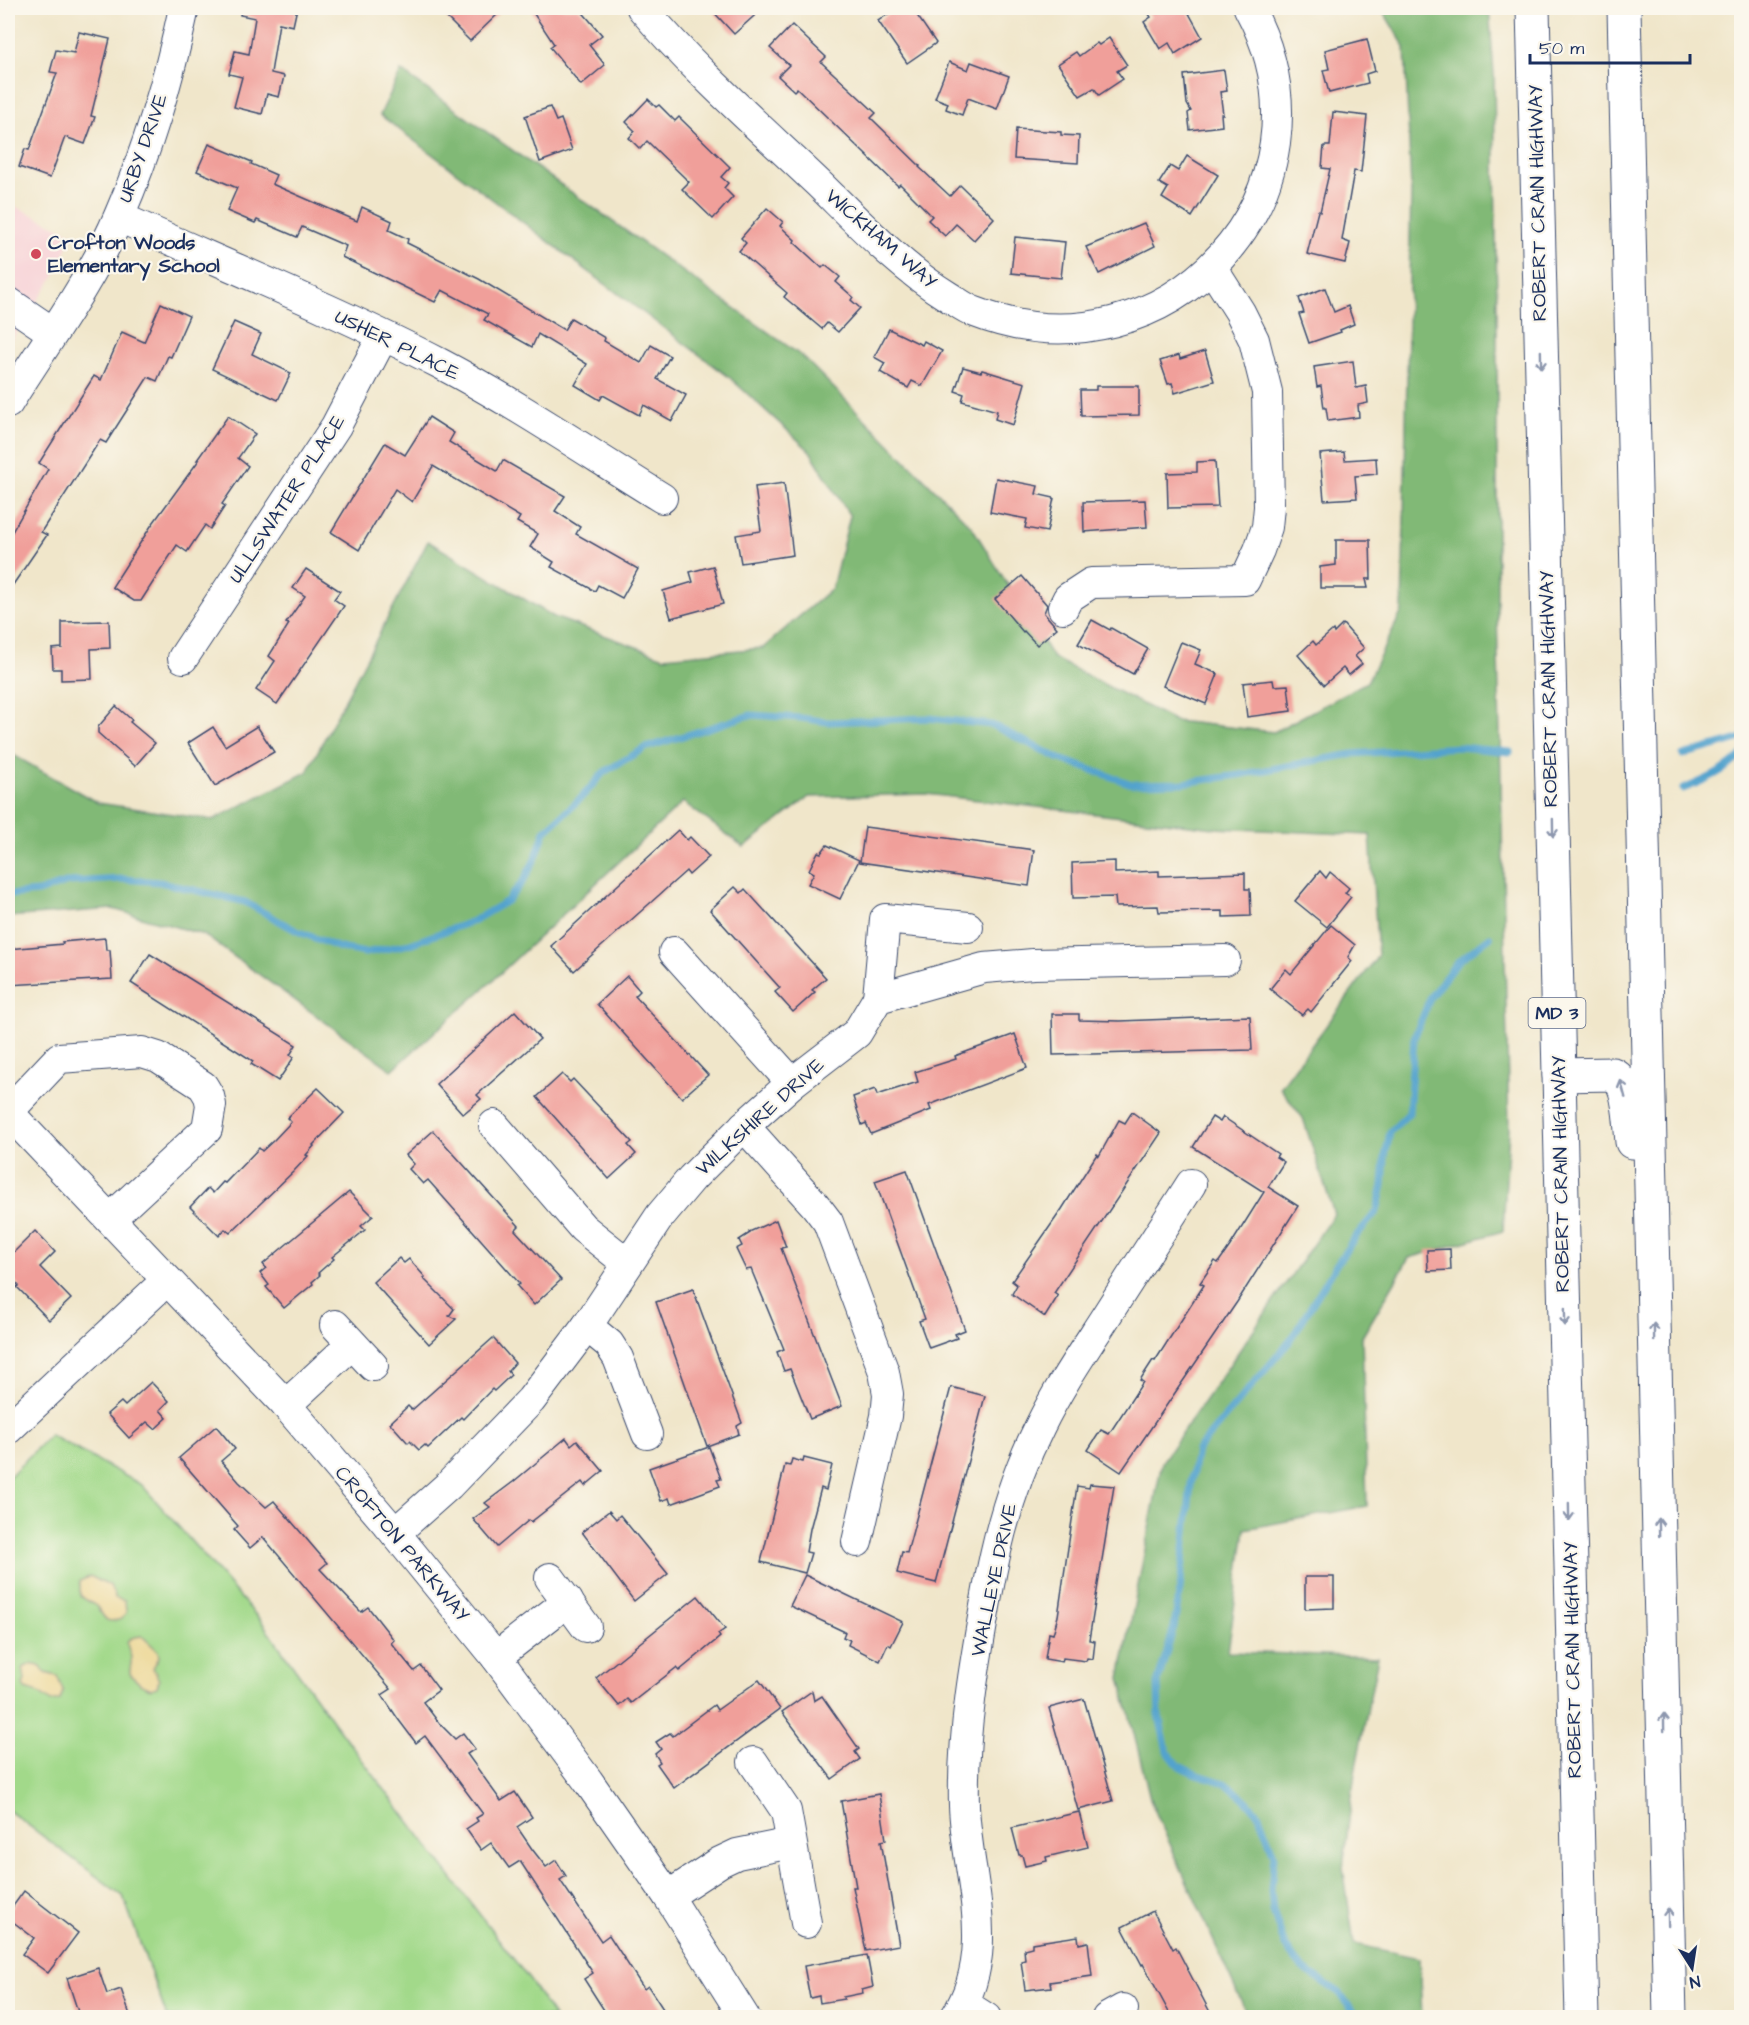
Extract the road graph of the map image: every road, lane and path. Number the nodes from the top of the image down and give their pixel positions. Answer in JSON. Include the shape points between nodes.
{"nodes":[{"id":1,"x":184,"y":8,"type":"edge"},
{"id":2,"x":642,"y":8,"type":"edge"},
{"id":3,"x":1249,"y":8,"type":"edge"},
{"id":4,"x":1533,"y":8,"type":"edge"},
{"id":5,"x":1624,"y":8,"type":"edge"},
{"id":6,"x":119,"y":217,"type":"junction"},
{"id":7,"x":1212,"y":268,"type":"junction"},
{"id":8,"x":8,"y":302,"type":"edge"},
{"id":9,"x":52,"y":332,"type":"junction"},
{"id":10,"x":383,"y":336,"type":"junction"},
{"id":11,"x":8,"y":403,"type":"edge"},
{"id":12,"x":662,"y":498,"type":"dead end"},
{"id":13,"x":1063,"y":609,"type":"dead end"},
{"id":14,"x":183,"y":658,"type":"dead end"},
{"id":15,"x":968,"y":927,"type":"dead end"},
{"id":16,"x":674,"y":952,"type":"dead end"},
{"id":17,"x":1225,"y":960,"type":"dead end"},
{"id":18,"x":878,"y":998,"type":"junction"},
{"id":19,"x":1559,"y":1076,"type":"junction"},
{"id":20,"x":792,"y":1083,"type":"junction"},
{"id":21,"x":8,"y":1112,"type":"edge"},
{"id":22,"x":494,"y":1125,"type":"dead end"},
{"id":23,"x":744,"y":1126,"type":"junction"},
{"id":24,"x":1191,"y":1184,"type":"dead end"},
{"id":25,"x":110,"y":1219,"type":"junction"},
{"id":26,"x":627,"y":1263,"type":"junction"},
{"id":27,"x":167,"y":1280,"type":"junction"},
{"id":28,"x":1654,"y":1292,"type":"junction"},
{"id":29,"x":587,"y":1326,"type":"junction"},
{"id":30,"x":373,"y":1366,"type":"dead end"},
{"id":31,"x":285,"y":1404,"type":"junction"},
{"id":32,"x":8,"y":1429,"type":"edge"},
{"id":33,"x":647,"y":1434,"type":"dead end"},
{"id":34,"x":395,"y":1533,"type":"junction"},
{"id":35,"x":857,"y":1542,"type":"dead end"},
{"id":36,"x":550,"y":1578,"type":"dead end"},
{"id":37,"x":568,"y":1601,"type":"junction"},
{"id":38,"x":586,"y":1627,"type":"dead end"},
{"id":39,"x":496,"y":1657,"type":"junction"},
{"id":40,"x":753,"y":1762,"type":"dead end"},
{"id":41,"x":791,"y":1843,"type":"junction"},
{"id":42,"x":668,"y":1896,"type":"junction"},
{"id":43,"x":806,"y":1923,"type":"dead end"},
{"id":44,"x":968,"y":2013,"type":"edge"},
{"id":45,"x":745,"y":2018,"type":"edge"},
{"id":46,"x":1582,"y":2018,"type":"edge"},
{"id":47,"x":1670,"y":2018,"type":"edge"}],
"edges":[{"from":1,"to":6,"type":"street","name":"URBY DRIVE","via":[[173,62]]},
{"from":2,"to":7,"type":"street","name":"WICKHAM WAY","via":[[674,46],[889,252],[928,284],[973,312],[1013,324],[1059,330],[1097,326],[1175,297]]},
{"from":3,"to":7,"type":"street","name":"WICKHAM WAY","via":[[1271,61],[1276,146],[1263,193]]},
{"from":4,"to":19,"type":"highway","name":"ROBERT CRAIN HIGHWAY","number":"MD 3","one_way":true},
{"from":5,"to":28,"type":"highway"},
{"from":6,"to":9,"type":"street","name":"URBY DRIVE"},
{"from":6,"to":10,"type":"street","name":"USHER PLACE"},
{"from":7,"to":13,"type":"street","via":[[1254,340],[1267,392],[1268,517],[1259,550],[1245,580],[1091,583],[1068,598]]},
{"from":8,"to":9,"type":"street"},
{"from":9,"to":11,"type":"street","name":"URBY DRIVE"},
{"from":10,"to":12,"type":"street","name":"USHER PLACE","via":[[488,391]]},
{"from":10,"to":14,"type":"street","name":"ULLSWATER PLACE","via":[[336,426]]},
{"from":15,"to":18,"type":"street","via":[[885,919]]},
{"from":16,"to":20,"type":"street"},
{"from":17,"to":18,"type":"street","via":[[984,968]]},
{"from":18,"to":20,"type":"street","name":"WILKSHIRE DRIVE","via":[[858,1032]]},
{"from":28,"to":19,"type":"highway","one_way":true,"via":[[1620,1077]]},
{"from":19,"to":46,"type":"highway","name":"ROBERT CRAIN HIGHWAY","number":"MD 3","one_way":true},
{"from":20,"to":23,"type":"street","name":"WILKSHIRE DRIVE"},
{"from":21,"to":25,"type":"street","name":"CROFTON PARKWAY"},
{"from":21,"to":25,"type":"street","via":[[59,1058],[142,1052],[158,1057],[203,1086],[211,1105],[207,1130]]},
{"from":22,"to":26,"type":"street","via":[[584,1228]]},
{"from":23,"to":26,"type":"street","name":"WILKSHIRE DRIVE","via":[[666,1208]]},
{"from":23,"to":35,"type":"street","via":[[828,1222],[884,1372],[886,1416]]},
{"from":24,"to":44,"type":"street","name":"WALLEYE DRIVE","via":[[1039,1426],[1002,1527],[969,1708],[964,1806],[978,1947]]},
{"from":25,"to":27,"type":"street","name":"CROFTON PARKWAY"},
{"from":26,"to":29,"type":"street","name":"WILKSHIRE DRIVE"},
{"from":27,"to":31,"type":"street","name":"CROFTON PARKWAY"},
{"from":27,"to":32,"type":"street"},
{"from":47,"to":28,"type":"highway","one_way":true},
{"from":29,"to":33,"type":"street","via":[[609,1344],[618,1358]]},
{"from":29,"to":34,"type":"street","name":"WILKSHIRE DRIVE","via":[[531,1400],[492,1443]]},
{"from":30,"to":31,"type":"street","via":[[344,1334]]},
{"from":31,"to":34,"type":"street","name":"CROFTON PARKWAY"},
{"from":34,"to":39,"type":"street","name":"CROFTON PARKWAY"},
{"from":36,"to":37,"type":"street"},
{"from":37,"to":38,"type":"street"},
{"from":37,"to":39,"type":"street"},
{"from":39,"to":42,"type":"street","name":"CROFTON PARKWAY"},
{"from":40,"to":41,"type":"street","via":[[786,1811]]},
{"from":41,"to":42,"type":"street","via":[[737,1854]]},
{"from":41,"to":43,"type":"street"},
{"from":42,"to":45,"type":"street","name":"CROFTON PARKWAY"}]}
